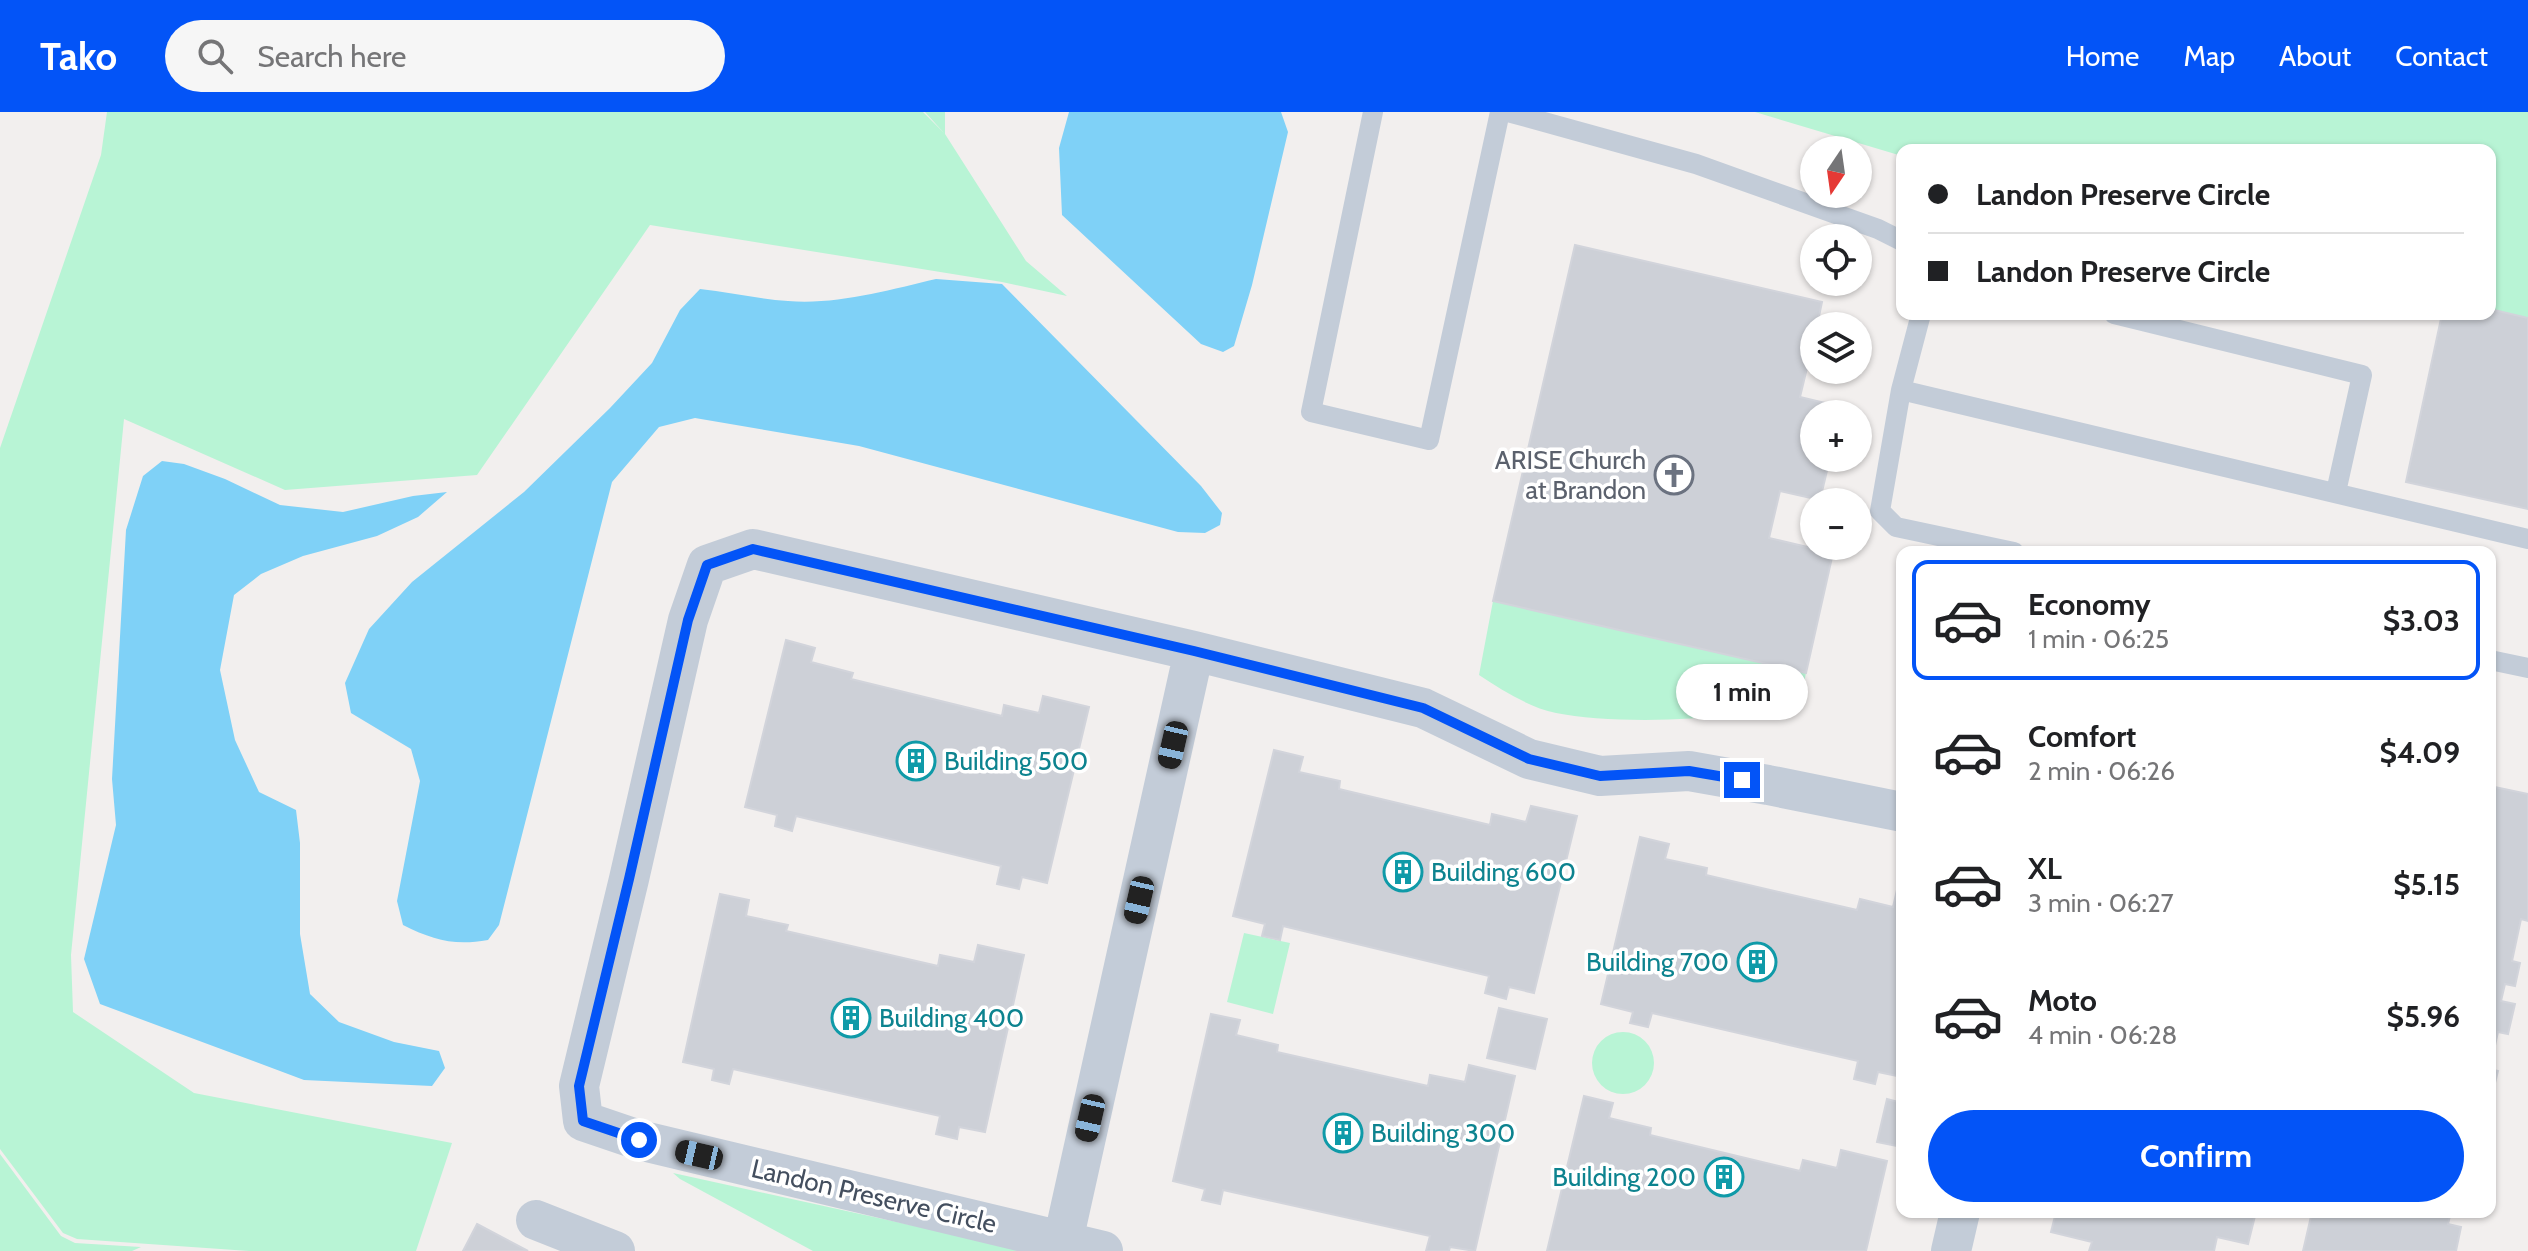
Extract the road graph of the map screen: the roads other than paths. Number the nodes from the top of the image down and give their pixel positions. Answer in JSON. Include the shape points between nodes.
{"nodes":[{"id":1,"x":1373,"y":112,"type":"edge"},
{"id":2,"x":1500,"y":112,"type":"edge"},
{"id":3,"x":1508,"y":112,"type":"edge"},
{"id":4,"x":1896,"y":238,"type":"edge"},
{"id":5,"x":1919,"y":320,"type":"edge"},
{"id":6,"x":2138,"y":320,"type":"edge"},
{"id":7,"x":1901,"y":390,"type":"junction"},
{"id":8,"x":2336,"y":492,"type":"junction"},
{"id":9,"x":2528,"y":539,"type":"edge"},
{"id":10,"x":1986,"y":546,"type":"edge"},
{"id":11,"x":1194,"y":651,"type":"junction"},
{"id":12,"x":2496,"y":661,"type":"edge"},
{"id":13,"x":2528,"y":668,"type":"edge"},
{"id":14,"x":1896,"y":811,"type":"edge"},
{"id":15,"x":1959,"y":1218,"type":"edge"},
{"id":16,"x":536,"y":1220,"type":"dead end"},
{"id":17,"x":1063,"y":1241,"type":"junction"},
{"id":18,"x":615,"y":1251,"type":"edge"},
{"id":19,"x":1103,"y":1251,"type":"edge"},
{"id":20,"x":1951,"y":1251,"type":"edge"}],
"edges":[{"from":1,"to":2,"type":"lane","via":[[1311,412],[1429,440]]},
{"from":3,"to":4,"type":"lane","via":[[1696,164]]},
{"from":5,"to":7,"type":"lane"},
{"from":6,"to":8,"type":"lane","via":[[2362,375]]},
{"from":7,"to":8,"type":"lane"},
{"from":7,"to":10,"type":"lane","via":[[1880,511],[1896,527]]},
{"from":8,"to":9,"type":"lane"},
{"from":11,"to":14,"type":"street","name":"Landon Preserve Circle","via":[[1423,708],[1529,759],[1600,776],[1689,771]]},
{"from":11,"to":17,"type":"street"},
{"from":11,"to":17,"type":"street","name":"Landon Preserve Circle","via":[[753,549],[707,565],[688,620],[579,1086],[583,1121],[639,1140]]},
{"from":12,"to":13,"type":"lane"},
{"from":15,"to":20,"type":"street"},
{"from":16,"to":18,"type":"street"},
{"from":17,"to":19,"type":"street","name":"Landon Preserve Circle"}]}
